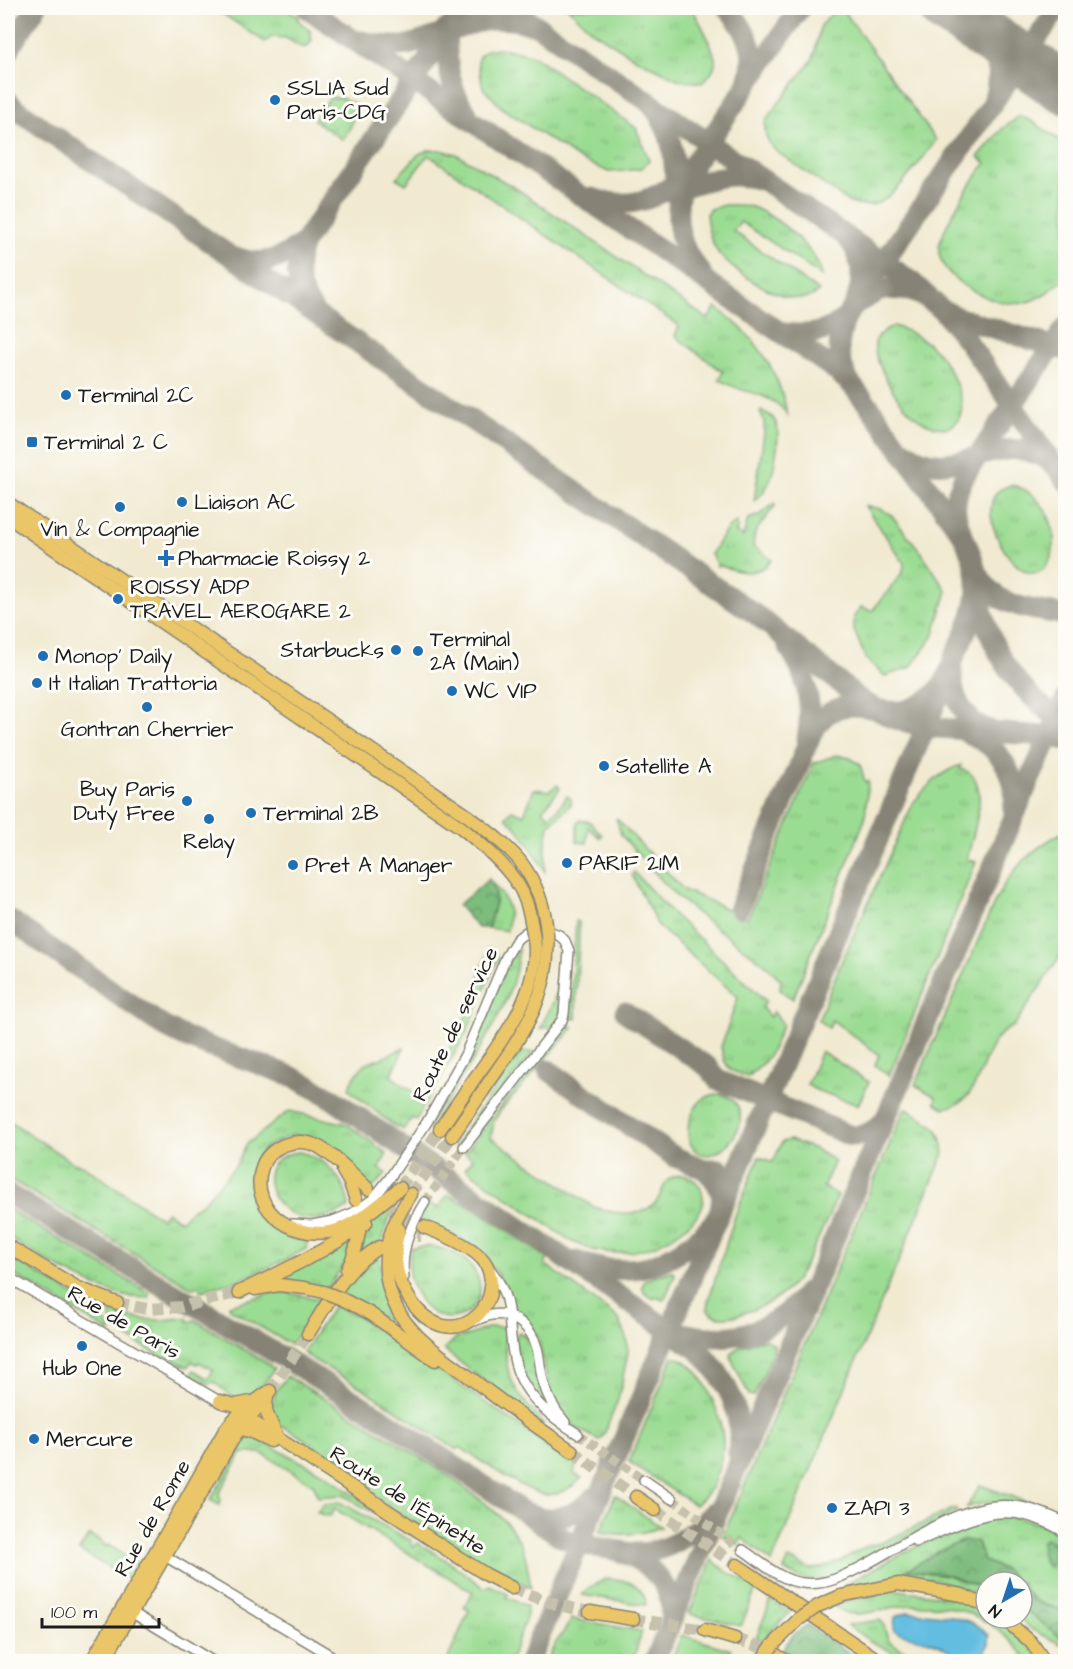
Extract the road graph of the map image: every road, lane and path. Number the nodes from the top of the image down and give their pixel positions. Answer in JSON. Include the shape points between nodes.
{"nodes":[{"id":1,"x":8,"y":503,"type":"edge"},
{"id":2,"x":8,"y":517,"type":"edge"},
{"id":3,"x":440,"y":1129,"type":"tunnel mouth"},
{"id":4,"x":452,"y":1136,"type":"tunnel mouth"},
{"id":5,"x":464,"y":1147,"type":"tunnel mouth"},
{"id":6,"x":331,"y":1156,"type":"junction"},
{"id":7,"x":368,"y":1189,"type":"tunnel mouth"},
{"id":8,"x":406,"y":1191,"type":"junction"},
{"id":9,"x":356,"y":1200,"type":"dead end"},
{"id":10,"x":425,"y":1202,"type":"tunnel mouth"},
{"id":11,"x":285,"y":1224,"type":"junction"},
{"id":12,"x":359,"y":1232,"type":"dead end"},
{"id":13,"x":423,"y":1232,"type":"tunnel mouth"},
{"id":14,"x":8,"y":1246,"type":"edge"},
{"id":15,"x":379,"y":1247,"type":"dead end"},
{"id":16,"x":483,"y":1260,"type":"junction"},
{"id":17,"x":8,"y":1277,"type":"edge"},
{"id":18,"x":340,"y":1293,"type":"junction"},
{"id":19,"x":117,"y":1303,"type":"tunnel mouth"},
{"id":20,"x":412,"y":1305,"type":"junction"},
{"id":21,"x":510,"y":1317,"type":"junction"},
{"id":22,"x":468,"y":1324,"type":"junction"},
{"id":23,"x":308,"y":1334,"type":"tunnel mouth"},
{"id":24,"x":270,"y":1391,"type":"junction"},
{"id":25,"x":490,"y":1393,"type":"junction"},
{"id":26,"x":220,"y":1401,"type":"junction"},
{"id":27,"x":252,"y":1402,"type":"junction"},
{"id":28,"x":239,"y":1421,"type":"junction"},
{"id":29,"x":281,"y":1439,"type":"junction"},
{"id":30,"x":572,"y":1451,"type":"tunnel mouth"},
{"id":31,"x":645,"y":1480,"type":"tunnel mouth"},
{"id":32,"x":636,"y":1497,"type":"tunnel mouth"},
{"id":33,"x":672,"y":1499,"type":"tunnel mouth"},
{"id":34,"x":655,"y":1510,"type":"tunnel mouth"},
{"id":35,"x":1040,"y":1518,"type":"junction"},
{"id":36,"x":1065,"y":1524,"type":"edge"},
{"id":37,"x":1065,"y":1533,"type":"edge"},
{"id":38,"x":743,"y":1550,"type":"tunnel mouth"},
{"id":39,"x":165,"y":1556,"type":"junction"},
{"id":40,"x":880,"y":1557,"type":"junction"},
{"id":41,"x":738,"y":1565,"type":"tunnel mouth"},
{"id":42,"x":512,"y":1588,"type":"tunnel mouth"},
{"id":43,"x":974,"y":1600,"type":"edge"},
{"id":44,"x":131,"y":1612,"type":"junction"},
{"id":45,"x":590,"y":1612,"type":"tunnel mouth"},
{"id":46,"x":633,"y":1619,"type":"tunnel mouth"},
{"id":47,"x":705,"y":1630,"type":"tunnel mouth"},
{"id":48,"x":1017,"y":1630,"type":"edge"},
{"id":49,"x":735,"y":1639,"type":"tunnel mouth"},
{"id":50,"x":774,"y":1650,"type":"junction"},
{"id":51,"x":328,"y":1658,"type":"edge"},
{"id":52,"x":91,"y":1662,"type":"edge"},
{"id":53,"x":103,"y":1662,"type":"edge"},
{"id":54,"x":214,"y":1662,"type":"edge"},
{"id":55,"x":761,"y":1662,"type":"edge"},
{"id":56,"x":788,"y":1662,"type":"edge"},
{"id":57,"x":881,"y":1662,"type":"edge"},
{"id":58,"x":1045,"y":1662,"type":"edge"}],
"edges":[{"from":1,"to":4,"type":"main road","bridge":true,"via":[[468,816],[520,861],[546,916],[545,982],[518,1039]]},
{"from":2,"to":3,"type":"main road","bridge":true,"via":[[462,828],[494,855],[518,885],[534,938],[532,979],[506,1034]]},
{"from":5,"to":11,"type":"street","name":"Route de service","via":[[562,1020],[569,951],[559,935],[526,932],[518,939],[506,957],[465,1055],[427,1122],[372,1200],[353,1214],[333,1221]]},
{"from":6,"to":7,"type":"main road"},
{"from":6,"to":9,"type":"main road","via":[[342,1168]]},
{"from":6,"to":11,"type":"main road","via":[[318,1147],[295,1142],[281,1146],[263,1164],[259,1178],[261,1196],[269,1210]]},
{"from":8,"to":11,"type":"main road","via":[[338,1230],[300,1231]]},
{"from":8,"to":18,"type":"main road","bridge":true,"via":[[341,1241],[239,1292],[279,1285]]},
{"from":8,"to":20,"type":"main road","via":[[408,1208],[395,1251],[401,1283]]},
{"from":8,"to":25,"type":"main road","via":[[387,1248],[388,1289],[414,1333]]},
{"from":10,"to":20,"type":"street","via":[[414,1220],[404,1252],[404,1273]]},
{"from":12,"to":18,"type":"main road"},
{"from":13,"to":16,"type":"main road","via":[[456,1242]]},
{"from":14,"to":19,"type":"main road","via":[[76,1287]]},
{"from":15,"to":18,"type":"main road","via":[[362,1259]]},
{"from":16,"to":21,"type":"street","via":[[495,1274]]},
{"from":16,"to":22,"type":"main road","via":[[489,1270],[490,1294],[487,1305]]},
{"from":17,"to":26,"type":"street","name":"Rue de Paris"},
{"from":18,"to":23,"type":"main road"},
{"from":18,"to":25,"type":"main road","via":[[469,1386]]},
{"from":20,"to":22,"type":"main road","via":[[435,1324],[451,1328]]},
{"from":21,"to":21,"type":"street","via":[[514,1360],[521,1379],[540,1406],[578,1434],[563,1420],[548,1396],[535,1341],[521,1323]]},
{"from":21,"to":22,"type":"street","via":[[490,1315]]},
{"from":24,"to":27,"type":"main road"},
{"from":24,"to":28,"type":"main road","via":[[257,1409]]},
{"from":24,"to":29,"type":"main road","via":[[265,1406]]},
{"from":25,"to":30,"type":"main road"},
{"from":26,"to":27,"type":"main road","name":"Rue de Paris","via":[[236,1405]]},
{"from":26,"to":28,"type":"street","name":"Rue de Paris"},
{"from":27,"to":28,"type":"main road"},
{"from":28,"to":29,"type":"main road","name":"Route de l'Épinette","via":[[276,1443]]},
{"from":28,"to":39,"type":"main road","name":"Rue de Rome"},
{"from":28,"to":52,"type":"main road","name":"Rue de Rome"},
{"from":29,"to":42,"type":"main road","name":"Route de l'Épinette","via":[[455,1555]]},
{"from":31,"to":33,"type":"street"},
{"from":32,"to":34,"type":"main road"},
{"from":35,"to":36,"type":"street"},
{"from":35,"to":37,"type":"street"},
{"from":35,"to":40,"type":"street","via":[[995,1512]]},
{"from":36,"to":40,"type":"street","via":[[1047,1514],[1012,1505],[981,1509],[940,1523]]},
{"from":38,"to":40,"type":"street","via":[[786,1579],[820,1584]]},
{"from":39,"to":44,"type":"main road","name":"Rue de Rome"},
{"from":39,"to":51,"type":"street"},
{"from":41,"to":57,"type":"main road"},
{"from":43,"to":50,"type":"main road","bridge":true,"via":[[898,1584],[841,1596],[799,1619]]},
{"from":44,"to":53,"type":"main road","name":"Rue de Rome"},
{"from":44,"to":54,"type":"street"},
{"from":45,"to":46,"type":"main road"},
{"from":47,"to":49,"type":"main road"},
{"from":48,"to":58,"type":"main road"},
{"from":50,"to":55,"type":"main road","bridge":true},
{"from":50,"to":56,"type":"main road"}]}
